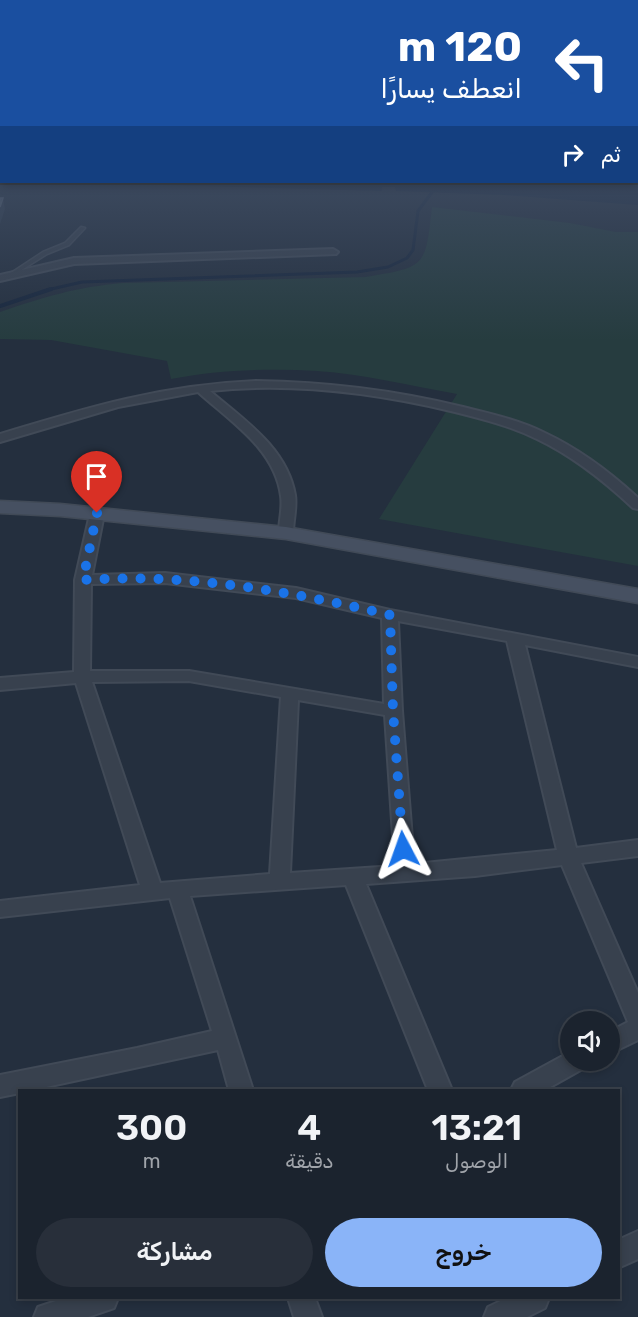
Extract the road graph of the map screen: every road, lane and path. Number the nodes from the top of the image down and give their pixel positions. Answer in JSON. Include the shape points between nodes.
{"nodes":[{"id":1,"x":83,"y":228,"type":"dead end"},
{"id":2,"x":333,"y":252,"type":"dead end"},
{"id":3,"x":5,"y":277,"type":"edge"},
{"id":4,"x":200,"y":388,"type":"junction"},
{"id":5,"x":0,"y":438,"type":"edge"},
{"id":6,"x":638,"y":505,"type":"edge"},
{"id":7,"x":0,"y":507,"type":"edge"},
{"id":8,"x":97,"y":513,"type":"junction"},
{"id":9,"x":285,"y":533,"type":"junction"},
{"id":10,"x":83,"y":580,"type":"junction"},
{"id":11,"x":638,"y":596,"type":"edge"},
{"id":12,"x":390,"y":615,"type":"junction"},
{"id":13,"x":514,"y":639,"type":"junction"},
{"id":14,"x":638,"y":662,"type":"edge"},
{"id":15,"x":82,"y":677,"type":"junction"},
{"id":16,"x":0,"y":684,"type":"edge"},
{"id":17,"x":290,"y":693,"type":"junction"},
{"id":18,"x":393,"y":711,"type":"junction"},
{"id":19,"x":638,"y":848,"type":"edge"},
{"id":20,"x":569,"y":858,"type":"junction"},
{"id":21,"x":405,"y":872,"type":"junction"},
{"id":22,"x":353,"y":876,"type":"junction"},
{"id":23,"x":280,"y":880,"type":"junction"},
{"id":24,"x":177,"y":889,"type":"junction"},
{"id":25,"x":153,"y":893,"type":"junction"},
{"id":26,"x":0,"y":909,"type":"edge"},
{"id":27,"x":638,"y":1019,"type":"edge"},
{"id":28,"x":638,"y":1028,"type":"edge"},
{"id":29,"x":226,"y":1038,"type":"junction"},
{"id":30,"x":620,"y":1038,"type":"edge"},
{"id":31,"x":560,"y":1070,"type":"edge"},
{"id":32,"x":0,"y":1086,"type":"edge"},
{"id":33,"x":241,"y":1089,"type":"edge"},
{"id":34,"x":440,"y":1089,"type":"edge"},
{"id":35,"x":525,"y":1089,"type":"edge"},
{"id":36,"x":638,"y":1244,"type":"edge"},
{"id":37,"x":620,"y":1254,"type":"edge"},
{"id":38,"x":101,"y":1299,"type":"edge"},
{"id":39,"x":302,"y":1299,"type":"edge"},
{"id":40,"x":533,"y":1299,"type":"edge"},
{"id":41,"x":48,"y":1317,"type":"edge"},
{"id":42,"x":308,"y":1317,"type":"edge"},
{"id":43,"x":498,"y":1317,"type":"edge"}],
"edges":[{"from":1,"to":3,"type":"lane","via":[[67,244]]},
{"from":2,"to":3,"type":"street","via":[[74,261]]},
{"from":4,"to":5,"type":"street","via":[[128,400]]},
{"from":4,"to":6,"type":"street","via":[[306,386],[436,403],[525,428],[607,477]]},
{"from":4,"to":9,"type":"street","via":[[271,454],[283,474],[288,497]]},
{"from":7,"to":8,"type":"main road"},
{"from":8,"to":9,"type":"main road"},
{"from":8,"to":10,"type":"street"},
{"from":9,"to":11,"type":"main road"},
{"from":10,"to":12,"type":"street","via":[[165,578],[234,584],[296,593]]},
{"from":10,"to":15,"type":"street"},
{"from":12,"to":13,"type":"street"},
{"from":12,"to":18,"type":"street"},
{"from":13,"to":14,"type":"street"},
{"from":13,"to":20,"type":"street"},
{"from":15,"to":16,"type":"street"},
{"from":15,"to":17,"type":"street","via":[[189,676]]},
{"from":15,"to":25,"type":"street"},
{"from":17,"to":18,"type":"street"},
{"from":17,"to":23,"type":"street"},
{"from":18,"to":21,"type":"street"},
{"from":19,"to":20,"type":"street"},
{"from":20,"to":21,"type":"street"},
{"from":20,"to":27,"type":"street"},
{"from":21,"to":22,"type":"street"},
{"from":22,"to":23,"type":"street"},
{"from":22,"to":34,"type":"street"},
{"from":23,"to":24,"type":"street"},
{"from":24,"to":25,"type":"street"},
{"from":24,"to":29,"type":"street"},
{"from":25,"to":26,"type":"street"},
{"from":28,"to":30,"type":"street"},
{"from":29,"to":32,"type":"street"},
{"from":29,"to":33,"type":"street"},
{"from":31,"to":35,"type":"street"},
{"from":36,"to":37,"type":"street"},
{"from":38,"to":41,"type":"street"},
{"from":39,"to":42,"type":"street"},
{"from":40,"to":43,"type":"street"}]}
